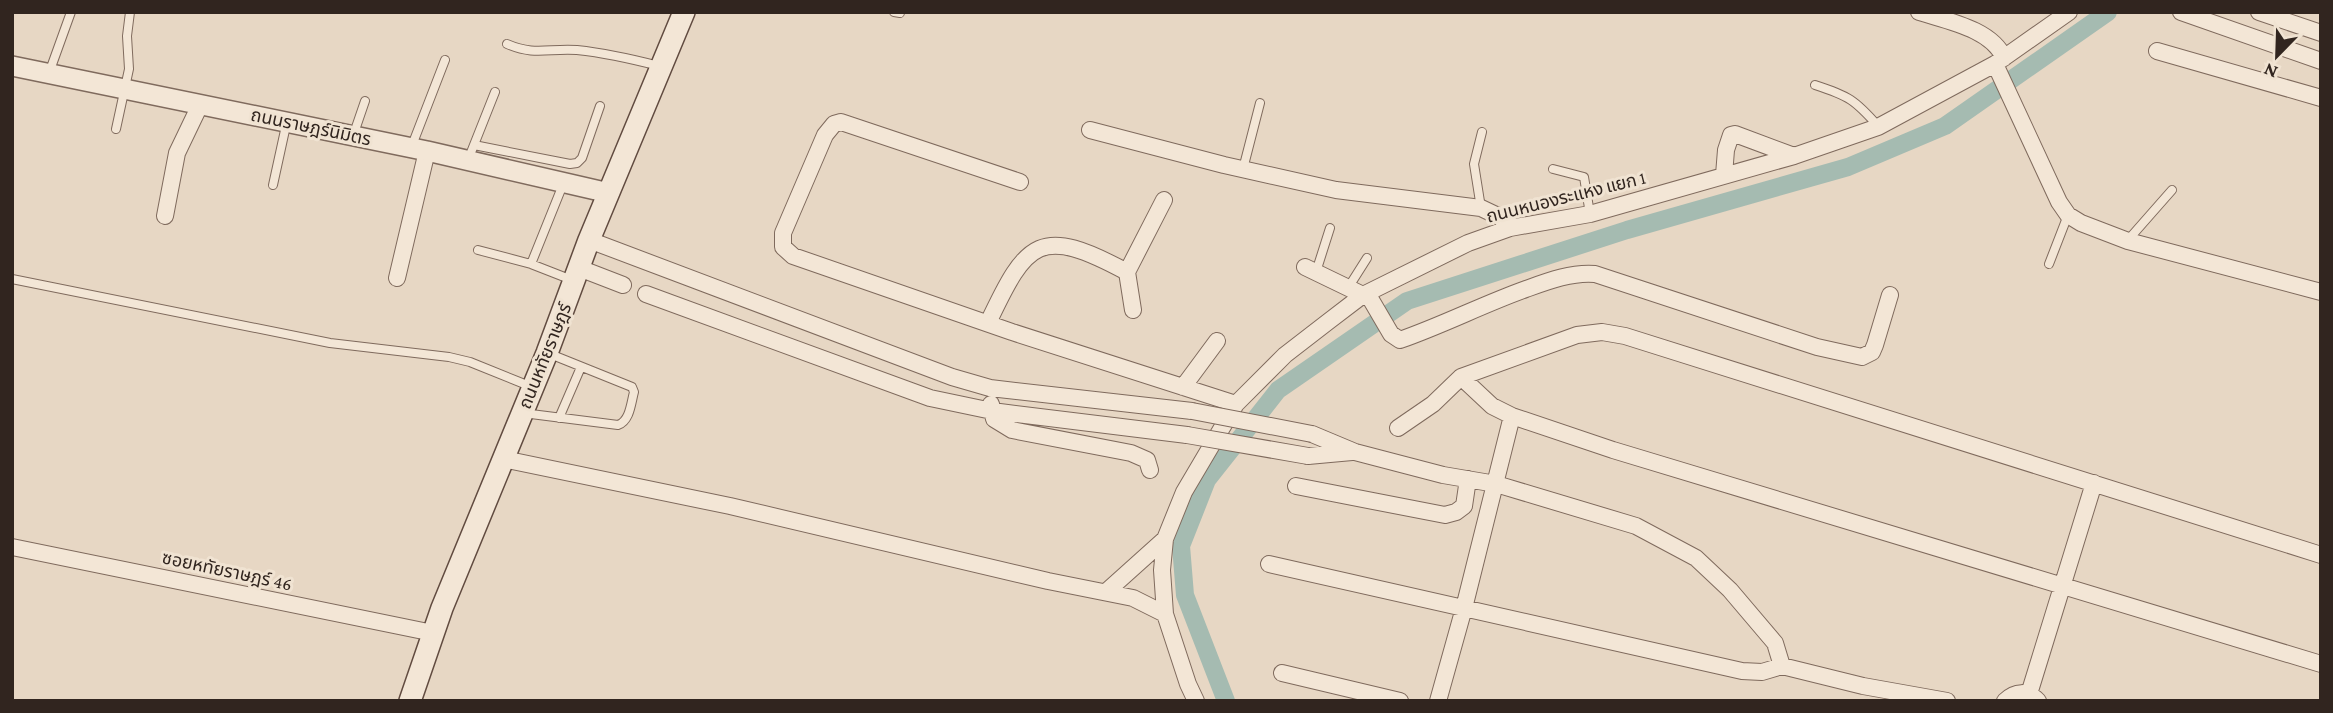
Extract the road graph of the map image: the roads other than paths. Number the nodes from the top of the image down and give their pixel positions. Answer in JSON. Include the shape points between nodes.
{"nodes":[{"id":1,"x":71,"y":12,"type":"edge"},
{"id":2,"x":130,"y":12,"type":"edge"},
{"id":3,"x":684,"y":12,"type":"edge"},
{"id":4,"x":1919,"y":12,"type":"edge"},
{"id":5,"x":2069,"y":12,"type":"edge"},
{"id":6,"x":2181,"y":12,"type":"edge"},
{"id":7,"x":2259,"y":12,"type":"edge"},
{"id":8,"x":2321,"y":33,"type":"edge"},
{"id":9,"x":507,"y":44,"type":"dead end"},
{"id":10,"x":2157,"y":51,"type":"dead end"},
{"id":11,"x":445,"y":60,"type":"dead end"},
{"id":12,"x":2000,"y":61,"type":"junction"},
{"id":13,"x":2321,"y":61,"type":"edge"},
{"id":14,"x":662,"y":66,"type":"junction"},
{"id":15,"x":13,"y":68,"type":"edge"},
{"id":16,"x":48,"y":73,"type":"junction"},
{"id":17,"x":1815,"y":85,"type":"dead end"},
{"id":18,"x":124,"y":89,"type":"junction"},
{"id":19,"x":495,"y":92,"type":"dead end"},
{"id":20,"x":2321,"y":98,"type":"edge"},
{"id":21,"x":365,"y":101,"type":"dead end"},
{"id":22,"x":1260,"y":103,"type":"dead end"},
{"id":23,"x":201,"y":105,"type":"junction"},
{"id":24,"x":600,"y":106,"type":"dead end"},
{"id":25,"x":287,"y":121,"type":"junction"},
{"id":26,"x":1878,"y":127,"type":"junction"},
{"id":27,"x":116,"y":129,"type":"dead end"},
{"id":28,"x":1090,"y":130,"type":"dead end"},
{"id":29,"x":1482,"y":132,"type":"dead end"},
{"id":30,"x":353,"y":136,"type":"junction"},
{"id":31,"x":419,"y":150,"type":"junction"},
{"id":32,"x":471,"y":153,"type":"junction"},
{"id":33,"x":1794,"y":156,"type":"junction"},
{"id":34,"x":1243,"y":169,"type":"junction"},
{"id":35,"x":1553,"y":169,"type":"dead end"},
{"id":36,"x":1724,"y":174,"type":"junction"},
{"id":37,"x":1020,"y":182,"type":"dead end"},
{"id":38,"x":565,"y":183,"type":"junction"},
{"id":39,"x":273,"y":185,"type":"dead end"},
{"id":40,"x":2172,"y":190,"type":"dead end"},
{"id":41,"x":609,"y":193,"type":"junction"},
{"id":42,"x":1164,"y":200,"type":"dead end"},
{"id":43,"x":1481,"y":208,"type":"junction"},
{"id":44,"x":1590,"y":214,"type":"junction"},
{"id":45,"x":2068,"y":215,"type":"junction"},
{"id":46,"x":165,"y":216,"type":"dead end"},
{"id":47,"x":1331,"y":228,"type":"dead end"},
{"id":48,"x":1510,"y":228,"type":"junction"},
{"id":49,"x":589,"y":240,"type":"junction"},
{"id":50,"x":2128,"y":241,"type":"junction"},
{"id":51,"x":478,"y":250,"type":"dead end"},
{"id":52,"x":1367,"y":258,"type":"dead end"},
{"id":53,"x":531,"y":264,"type":"junction"},
{"id":54,"x":2049,"y":264,"type":"dead end"},
{"id":55,"x":1310,"y":269,"type":"joint"},
{"id":56,"x":676,"y":272,"type":"junction"},
{"id":57,"x":1127,"y":272,"type":"junction"},
{"id":58,"x":577,"y":275,"type":"junction"},
{"id":59,"x":397,"y":278,"type":"dead end"},
{"id":60,"x":12,"y":279,"type":"edge"},
{"id":61,"x":623,"y":285,"type":"dead end"},
{"id":62,"x":1359,"y":292,"type":"junction"},
{"id":63,"x":2321,"y":292,"type":"edge"},
{"id":64,"x":646,"y":294,"type":"dead end"},
{"id":65,"x":1890,"y":295,"type":"dead end"},
{"id":66,"x":667,"y":301,"type":"junction"},
{"id":67,"x":1133,"y":310,"type":"dead end"},
{"id":68,"x":988,"y":323,"type":"junction"},
{"id":69,"x":1217,"y":341,"type":"dead end"},
{"id":70,"x":547,"y":353,"type":"junction"},
{"id":71,"x":581,"y":367,"type":"junction"},
{"id":72,"x":1461,"y":377,"type":"junction"},
{"id":73,"x":1183,"y":387,"type":"junction"},
{"id":74,"x":533,"y":388,"type":"junction"},
{"id":75,"x":990,"y":388,"type":"junction"},
{"id":76,"x":1236,"y":404,"type":"junction"},
{"id":77,"x":992,"y":411,"type":"junction"},
{"id":78,"x":521,"y":412,"type":"junction"},
{"id":79,"x":1512,"y":416,"type":"junction"},
{"id":80,"x":559,"y":418,"type":"junction"},
{"id":81,"x":1398,"y":428,"type":"dead end"},
{"id":82,"x":1354,"y":452,"type":"junction"},
{"id":83,"x":503,"y":459,"type":"junction"},
{"id":84,"x":1150,"y":470,"type":"dead end"},
{"id":85,"x":1468,"y":479,"type":"junction"},
{"id":86,"x":2094,"y":483,"type":"junction"},
{"id":87,"x":1496,"y":484,"type":"junction"},
{"id":88,"x":1296,"y":486,"type":"dead end"},
{"id":89,"x":1165,"y":540,"type":"junction"},
{"id":90,"x":12,"y":547,"type":"edge"},
{"id":91,"x":2321,"y":555,"type":"edge"},
{"id":92,"x":1269,"y":564,"type":"dead end"},
{"id":93,"x":2062,"y":584,"type":"junction"},
{"id":94,"x":1106,"y":592,"type":"junction"},
{"id":95,"x":1464,"y":608,"type":"junction"},
{"id":96,"x":1165,"y":614,"type":"junction"},
{"id":97,"x":433,"y":633,"type":"junction"},
{"id":98,"x":2321,"y":664,"type":"edge"},
{"id":99,"x":1783,"y":666,"type":"junction"},
{"id":100,"x":1282,"y":673,"type":"dead end"},
{"id":101,"x":2033,"y":697,"type":"edge"},
{"id":102,"x":410,"y":701,"type":"edge"},
{"id":103,"x":1196,"y":701,"type":"edge"},
{"id":104,"x":1400,"y":701,"type":"edge"},
{"id":105,"x":1438,"y":701,"type":"edge"},
{"id":106,"x":1947,"y":701,"type":"edge"},
{"id":107,"x":2005,"y":701,"type":"edge"}],
"edges":[{"from":1,"to":16,"type":"lane"},
{"from":2,"to":18,"type":"lane"},
{"from":3,"to":14,"type":"main road","name":"ถนนหทัยราษฎร์"},
{"from":4,"to":12,"type":"street","via":[[1995,42]]},
{"from":5,"to":12,"type":"street","name":"ถนนหนองระแหง แยก 1"},
{"from":6,"to":13,"type":"street"},
{"from":7,"to":8,"type":"street"},
{"from":9,"to":14,"type":"lane","via":[[537,53],[604,53]]},
{"from":10,"to":20,"type":"street"},
{"from":11,"to":31,"type":"lane"},
{"from":12,"to":26,"type":"street","name":"ถนนหนองระแหง แยก 1"},
{"from":12,"to":45,"type":"street","via":[[2017,113]]},
{"from":14,"to":41,"type":"main road","name":"ถนนหทัยราษฎร์"},
{"from":15,"to":16,"type":"street","name":"ถนนราษฎร์นิมิตร"},
{"from":16,"to":18,"type":"street","name":"ถนนราษฎร์นิมิตร"},
{"from":17,"to":26,"type":"lane","via":[[1844,94]]},
{"from":18,"to":23,"type":"street","name":"ถนนราษฎร์นิมิตร"},
{"from":18,"to":27,"type":"lane"},
{"from":19,"to":32,"type":"lane"},
{"from":21,"to":30,"type":"lane"},
{"from":22,"to":34,"type":"lane"},
{"from":23,"to":25,"type":"street","name":"ถนนราษฎร์นิมิตร"},
{"from":23,"to":46,"type":"street","via":[[177,153]]},
{"from":24,"to":32,"type":"lane","via":[[577,163]]},
{"from":25,"to":30,"type":"street","name":"ถนนราษฎร์นิมิตร"},
{"from":25,"to":39,"type":"lane"},
{"from":26,"to":33,"type":"street","name":"ถนนหนองระแหง แยก 1"},
{"from":28,"to":34,"type":"street"},
{"from":29,"to":43,"type":"lane","via":[[1474,164]]},
{"from":30,"to":31,"type":"street","name":"ถนนราษฎร์นิมิตร"},
{"from":31,"to":32,"type":"street","name":"ถนนราษฎร์นิมิตร"},
{"from":31,"to":59,"type":"street"},
{"from":32,"to":38,"type":"street","name":"ถนนราษฎร์นิมิตร"},
{"from":33,"to":36,"type":"street","name":"ถนนหนองระแหง แยก 1"},
{"from":33,"to":36,"type":"street","via":[[1731,135]]},
{"from":34,"to":43,"type":"street","via":[[1336,190]]},
{"from":35,"to":44,"type":"lane","via":[[1584,177]]},
{"from":36,"to":44,"type":"street","name":"ถนนหนองระแหง แยก 1"},
{"from":37,"to":68,"type":"street","via":[[841,122],[825,135],[783,233],[783,247],[793,256]]},
{"from":38,"to":41,"type":"street","name":"ถนนราษฎร์นิมิตร"},
{"from":38,"to":53,"type":"lane"},
{"from":40,"to":50,"type":"lane"},
{"from":41,"to":49,"type":"main road","name":"ถนนหทัยราษฎร์"},
{"from":42,"to":57,"type":"street"},
{"from":43,"to":48,"type":"street"},
{"from":44,"to":48,"type":"street","name":"ถนนหนองระแหง แยก 1"},
{"from":45,"to":50,"type":"street"},
{"from":45,"to":54,"type":"lane"},
{"from":47,"to":55,"type":"lane"},
{"from":48,"to":62,"type":"street","name":"ถนนหนองระแหง แยก 1"},
{"from":49,"to":56,"type":"street"},
{"from":49,"to":58,"type":"main road","name":"ถนนหทัยราษฎร์"},
{"from":50,"to":63,"type":"street"},
{"from":51,"to":53,"type":"lane"},
{"from":52,"to":62,"type":"lane"},
{"from":53,"to":58,"type":"lane"},
{"from":55,"to":62,"type":"street"},
{"from":56,"to":66,"type":"street"},
{"from":56,"to":75,"type":"street"},
{"from":57,"to":67,"type":"street"},
{"from":57,"to":68,"type":"street","via":[[1091,252],[1063,245],[1042,247],[1028,253],[1018,266]]},
{"from":58,"to":61,"type":"street"},
{"from":58,"to":70,"type":"main road","name":"ถนนหทัยราษฎร์"},
{"from":60,"to":74,"type":"lane","via":[[330,343],[449,357]]},
{"from":62,"to":65,"type":"street","via":[[1391,334],[1403,339],[1543,283],[1587,273],[1817,347],[1862,357],[1875,345]]},
{"from":62,"to":76,"type":"street","name":"ถนนหนองระแหง แยก 1"},
{"from":64,"to":66,"type":"street"},
{"from":66,"to":77,"type":"street","via":[[930,398]]},
{"from":68,"to":73,"type":"street"},
{"from":69,"to":73,"type":"street"},
{"from":70,"to":71,"type":"lane"},
{"from":70,"to":74,"type":"main road","name":"ถนนหทัยราษฎร์"},
{"from":71,"to":80,"type":"lane"},
{"from":71,"to":80,"type":"lane","via":[[632,387],[626,418],[618,425]]},
{"from":72,"to":79,"type":"street","via":[[1493,406]]},
{"from":72,"to":81,"type":"street"},
{"from":72,"to":86,"type":"street","via":[[1577,335],[1602,332]]},
{"from":73,"to":76,"type":"street"},
{"from":74,"to":78,"type":"main road","name":"ถนนหทัยราษฎร์"},
{"from":75,"to":77,"type":"street"},
{"from":75,"to":82,"type":"street","bridge":true,"via":[[1192,411],[1312,434]]},
{"from":76,"to":89,"type":"street","name":"ถนนหนองระแหง แยก 1","via":[[1184,492]]},
{"from":77,"to":82,"type":"street","bridge":true,"via":[[1187,435],[1308,456]]},
{"from":77,"to":84,"type":"street","via":[[1000,425],[1012,430],[1130,453],[1147,460]]},
{"from":78,"to":80,"type":"lane"},
{"from":78,"to":83,"type":"main road","name":"ถนนหทัยราษฎร์"},
{"from":79,"to":87,"type":"street"},
{"from":79,"to":93,"type":"street"},
{"from":82,"to":85,"type":"street"},
{"from":83,"to":94,"type":"street"},
{"from":83,"to":97,"type":"main road","name":"ถนนหทัยราษฎร์"},
{"from":85,"to":87,"type":"street"},
{"from":85,"to":88,"type":"street","via":[[1464,506],[1445,515]]},
{"from":86,"to":91,"type":"street"},
{"from":86,"to":93,"type":"street"},
{"from":87,"to":95,"type":"street"},
{"from":87,"to":99,"type":"street","via":[[1636,526],[1696,558],[1774,643]]},
{"from":89,"to":94,"type":"street"},
{"from":89,"to":96,"type":"street","name":"ถนนหนองระแหง แยก 1"},
{"from":90,"to":97,"type":"street","name":"ซอยหทัยราษฎร์ 46"},
{"from":92,"to":95,"type":"street"},
{"from":93,"to":98,"type":"street"},
{"from":93,"to":101,"type":"street"},
{"from":94,"to":96,"type":"street","via":[[1133,598]]},
{"from":95,"to":99,"type":"street","via":[[1742,671]]},
{"from":95,"to":105,"type":"street"},
{"from":96,"to":103,"type":"street","name":"ถนนหนองระแหง แยก 1"},
{"from":97,"to":102,"type":"main road","name":"ถนนหทัยราษฎร์"},
{"from":99,"to":106,"type":"street"},
{"from":100,"to":104,"type":"street"},
{"from":101,"to":107,"type":"street","via":[[2014,694]]}]}
